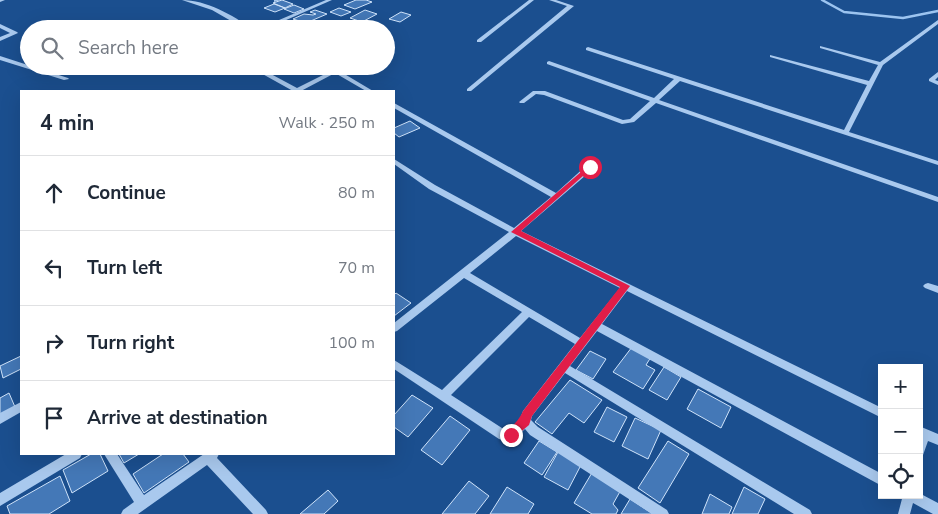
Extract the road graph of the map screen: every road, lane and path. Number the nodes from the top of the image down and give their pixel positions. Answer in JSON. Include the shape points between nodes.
{"nodes":[{"id":1,"x":184,"y":0,"type":"edge"},
{"id":2,"x":330,"y":0,"type":"edge"},
{"id":3,"x":532,"y":0,"type":"edge"},
{"id":4,"x":551,"y":0,"type":"edge"},
{"id":5,"x":559,"y":1,"type":"edge"},
{"id":6,"x":233,"y":20,"type":"edge"},
{"id":7,"x":282,"y":20,"type":"edge"},
{"id":8,"x":938,"y":22,"type":"edge"},
{"id":9,"x":0,"y":26,"type":"edge"},
{"id":10,"x":0,"y":39,"type":"edge"},
{"id":11,"x":479,"y":41,"type":"dead end"},
{"id":12,"x":822,"y":48,"type":"dead end"},
{"id":13,"x":588,"y":49,"type":"dead end"},
{"id":14,"x":772,"y":56,"type":"dead end"},
{"id":15,"x":0,"y":58,"type":"edge"},
{"id":16,"x":20,"y":64,"type":"edge"},
{"id":17,"x":549,"y":64,"type":"dead end"},
{"id":18,"x":881,"y":64,"type":"junction"},
{"id":19,"x":938,"y":74,"type":"edge"},
{"id":20,"x":53,"y":75,"type":"edge"},
{"id":21,"x":268,"y":75,"type":"edge"},
{"id":22,"x":327,"y":75,"type":"edge"},
{"id":23,"x":342,"y":75,"type":"edge"},
{"id":24,"x":66,"y":79,"type":"dead end"},
{"id":25,"x":678,"y":79,"type":"junction"},
{"id":26,"x":938,"y":83,"type":"edge"},
{"id":27,"x":871,"y":84,"type":"junction"},
{"id":28,"x":295,"y":90,"type":"edge"},
{"id":29,"x":299,"y":90,"type":"edge"},
{"id":30,"x":368,"y":90,"type":"edge"},
{"id":31,"x":469,"y":90,"type":"dead end"},
{"id":32,"x":655,"y":100,"type":"junction"},
{"id":33,"x":522,"y":102,"type":"dead end"},
{"id":34,"x":395,"y":105,"type":"edge"},
{"id":35,"x":846,"y":132,"type":"junction"},
{"id":36,"x":395,"y":162,"type":"edge"},
{"id":37,"x":938,"y":164,"type":"edge"},
{"id":38,"x":590,"y":167,"type":"dead end"},
{"id":39,"x":556,"y":196,"type":"junction"},
{"id":40,"x":938,"y":200,"type":"edge"},
{"id":41,"x":515,"y":232,"type":"junction"},
{"id":42,"x":463,"y":273,"type":"junction"},
{"id":43,"x":626,"y":286,"type":"junction"},
{"id":44,"x":928,"y":286,"type":"dead end"},
{"id":45,"x":938,"y":290,"type":"edge"},
{"id":46,"x":528,"y":312,"type":"junction"},
{"id":47,"x":595,"y":325,"type":"junction"},
{"id":48,"x":395,"y":327,"type":"edge"},
{"id":49,"x":581,"y":343,"type":"junction"},
{"id":50,"x":395,"y":365,"type":"edge"},
{"id":51,"x":563,"y":367,"type":"junction"},
{"id":52,"x":443,"y":396,"type":"junction"},
{"id":53,"x":20,"y":408,"type":"edge"},
{"id":54,"x":878,"y":411,"type":"edge"},
{"id":55,"x":0,"y":419,"type":"edge"},
{"id":56,"x":525,"y":422,"type":"junction"},
{"id":57,"x":923,"y":433,"type":"edge"},
{"id":58,"x":938,"y":440,"type":"edge"},
{"id":59,"x":74,"y":455,"type":"edge"},
{"id":60,"x":111,"y":455,"type":"edge"},
{"id":61,"x":211,"y":455,"type":"edge"},
{"id":62,"x":878,"y":478,"type":"edge"},
{"id":63,"x":909,"y":499,"type":"edge"},
{"id":64,"x":917,"y":499,"type":"edge"},
{"id":65,"x":0,"y":500,"type":"edge"},
{"id":66,"x":142,"y":503,"type":"junction"},
{"id":67,"x":938,"y":510,"type":"edge"},
{"id":68,"x":127,"y":514,"type":"edge"},
{"id":69,"x":262,"y":514,"type":"edge"},
{"id":70,"x":663,"y":514,"type":"edge"},
{"id":71,"x":806,"y":514,"type":"edge"},
{"id":72,"x":904,"y":514,"type":"edge"}],
"edges":[{"from":1,"to":6,"type":"street","via":[[214,9]]},
{"from":2,"to":7,"type":"street"},
{"from":3,"to":11,"type":"street"},
{"from":4,"to":5,"type":"street"},
{"from":5,"to":31,"type":"street","via":[[571,6]]},
{"from":8,"to":18,"type":"street"},
{"from":9,"to":10,"type":"street","via":[[16,32]]},
{"from":12,"to":18,"type":"street"},
{"from":13,"to":25,"type":"street"},
{"from":14,"to":27,"type":"street"},
{"from":15,"to":16,"type":"street"},
{"from":17,"to":32,"type":"street"},
{"from":18,"to":27,"type":"street"},
{"from":19,"to":26,"type":"street","via":[[931,80]]},
{"from":20,"to":24,"type":"street"},
{"from":21,"to":28,"type":"street"},
{"from":22,"to":29,"type":"street"},
{"from":23,"to":30,"type":"street"},
{"from":25,"to":32,"type":"street"},
{"from":25,"to":35,"type":"street"},
{"from":27,"to":35,"type":"street"},
{"from":32,"to":33,"type":"street","via":[[632,121],[622,122],[545,93],[535,92]]},
{"from":32,"to":40,"type":"street"},
{"from":34,"to":39,"type":"street"},
{"from":35,"to":37,"type":"street"},
{"from":36,"to":41,"type":"street","via":[[432,187]]},
{"from":38,"to":39,"type":"street"},
{"from":39,"to":41,"type":"street"},
{"from":41,"to":42,"type":"street"},
{"from":41,"to":43,"type":"street"},
{"from":42,"to":46,"type":"street"},
{"from":42,"to":48,"type":"street"},
{"from":43,"to":47,"type":"street"},
{"from":43,"to":54,"type":"street"},
{"from":44,"to":45,"type":"street"},
{"from":46,"to":49,"type":"street"},
{"from":46,"to":52,"type":"street"},
{"from":47,"to":49,"type":"street"},
{"from":47,"to":62,"type":"street"},
{"from":49,"to":51,"type":"street"},
{"from":50,"to":52,"type":"street"},
{"from":51,"to":56,"type":"street","via":[[527,414]]},
{"from":51,"to":71,"type":"street"},
{"from":52,"to":56,"type":"street","via":[[503,435],[511,435]]},
{"from":53,"to":55,"type":"street"},
{"from":56,"to":70,"type":"street"},
{"from":57,"to":58,"type":"street"},
{"from":59,"to":65,"type":"street"},
{"from":60,"to":66,"type":"street"},
{"from":61,"to":66,"type":"street"},
{"from":61,"to":69,"type":"street"},
{"from":63,"to":72,"type":"street"},
{"from":64,"to":67,"type":"street"},
{"from":66,"to":68,"type":"street"}]}
